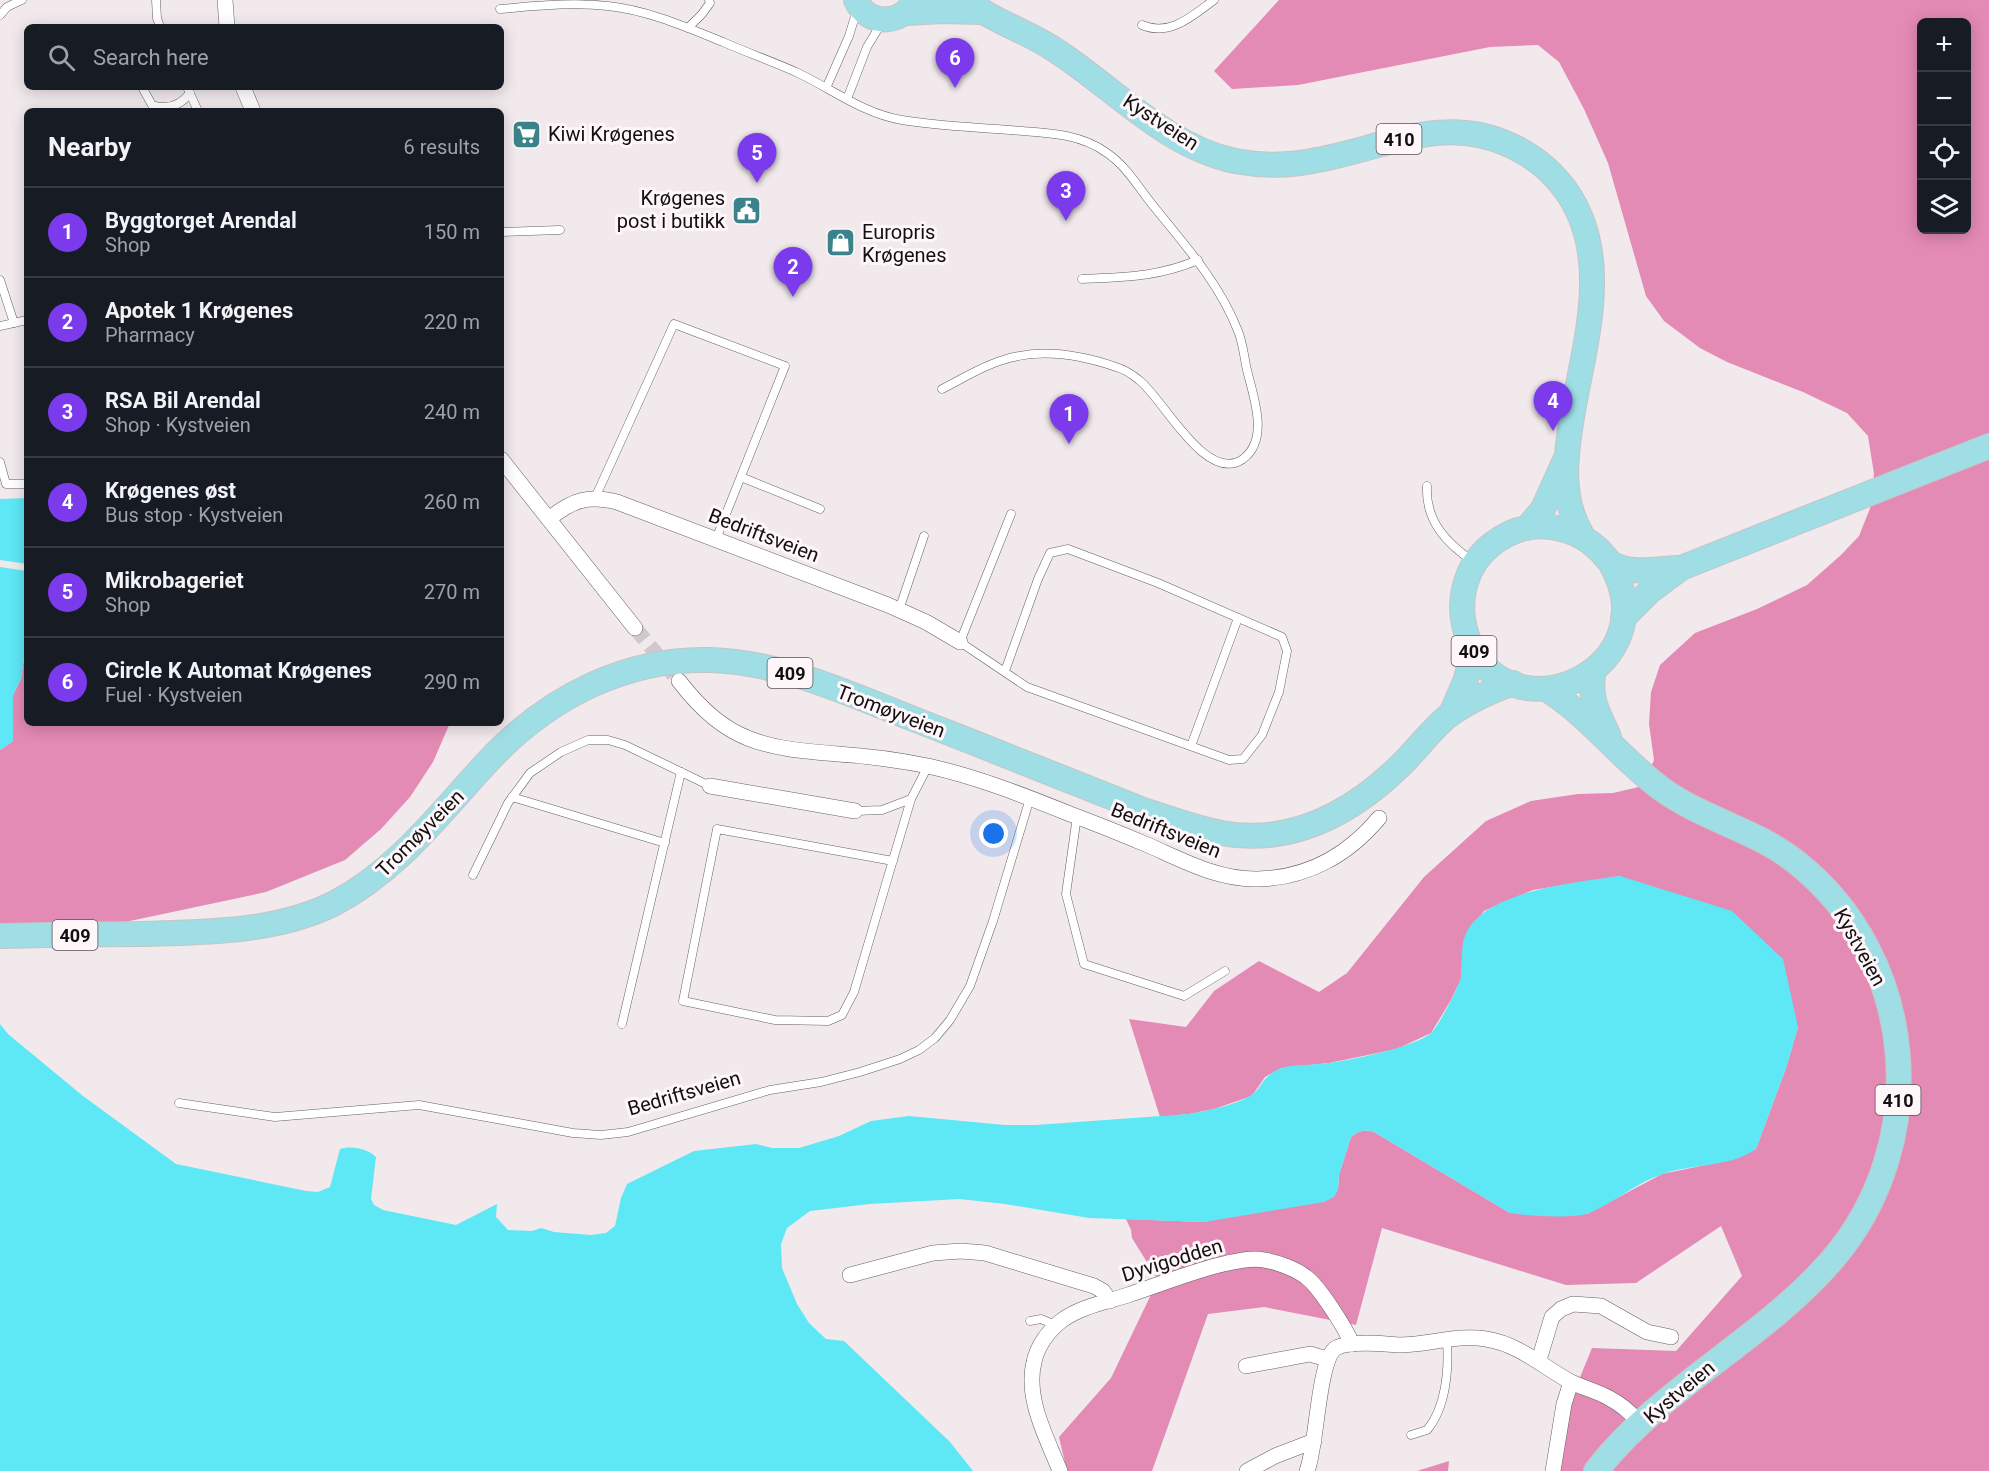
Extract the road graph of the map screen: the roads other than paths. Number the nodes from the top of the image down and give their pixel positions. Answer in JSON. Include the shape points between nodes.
{"nodes":[{"id":1,"x":22,"y":0,"type":"edge"},
{"id":2,"x":156,"y":0,"type":"edge"},
{"id":3,"x":225,"y":0,"type":"edge"},
{"id":4,"x":709,"y":0,"type":"edge"},
{"id":5,"x":1214,"y":0,"type":"edge"},
{"id":6,"x":856,"y":2,"type":"edge"},
{"id":7,"x":974,"y":6,"type":"edge"},
{"id":8,"x":500,"y":9,"type":"dead end"},
{"id":9,"x":901,"y":11,"type":"edge"},
{"id":10,"x":0,"y":15,"type":"edge"},
{"id":11,"x":159,"y":24,"type":"edge"},
{"id":12,"x":226,"y":24,"type":"edge"},
{"id":13,"x":1142,"y":25,"type":"dead end"},
{"id":14,"x":688,"y":28,"type":"junction"},
{"id":15,"x":827,"y":87,"type":"junction"},
{"id":16,"x":144,"y":90,"type":"edge"},
{"id":17,"x":188,"y":90,"type":"edge"},
{"id":18,"x":244,"y":90,"type":"edge"},
{"id":19,"x":847,"y":99,"type":"junction"},
{"id":20,"x":160,"y":108,"type":"edge"},
{"id":21,"x":160,"y":108,"type":"edge"},
{"id":22,"x":197,"y":108,"type":"edge"},
{"id":23,"x":252,"y":108,"type":"edge"},
{"id":24,"x":560,"y":230,"type":"dead end"},
{"id":25,"x":504,"y":232,"type":"edge"},
{"id":26,"x":1198,"y":260,"type":"junction"},
{"id":27,"x":1082,"y":279,"type":"dead end"},
{"id":28,"x":0,"y":280,"type":"edge"},
{"id":29,"x":24,"y":321,"type":"edge"},
{"id":30,"x":14,"y":323,"type":"junction"},
{"id":31,"x":0,"y":326,"type":"edge"},
{"id":32,"x":942,"y":389,"type":"dead end"},
{"id":33,"x":1989,"y":446,"type":"edge"},
{"id":34,"x":1565,"y":460,"type":"junction"},
{"id":35,"x":0,"y":462,"type":"edge"},
{"id":36,"x":504,"y":463,"type":"edge"},
{"id":37,"x":741,"y":477,"type":"junction"},
{"id":38,"x":24,"y":484,"type":"edge"},
{"id":39,"x":1427,"y":486,"type":"dead end"},
{"id":40,"x":595,"y":498,"type":"junction"},
{"id":41,"x":820,"y":509,"type":"dead end"},
{"id":42,"x":1011,"y":514,"type":"dead end"},
{"id":43,"x":549,"y":519,"type":"junction"},
{"id":44,"x":1527,"y":528,"type":"junction"},
{"id":45,"x":924,"y":536,"type":"dead end"},
{"id":46,"x":1583,"y":537,"type":"junction"},
{"id":47,"x":716,"y":539,"type":"junction"},
{"id":48,"x":1475,"y":563,"type":"junction"},
{"id":49,"x":1611,"y":564,"type":"junction"},
{"id":50,"x":1681,"y":568,"type":"junction"},
{"id":51,"x":899,"y":610,"type":"junction"},
{"id":52,"x":1238,"y":618,"type":"junction"},
{"id":53,"x":1623,"y":618,"type":"junction"},
{"id":54,"x":635,"y":628,"type":"tunnel mouth"},
{"id":55,"x":960,"y":642,"type":"junction"},
{"id":56,"x":1473,"y":650,"type":"junction"},
{"id":57,"x":1594,"y":670,"type":"junction"},
{"id":58,"x":1005,"y":671,"type":"junction"},
{"id":59,"x":679,"y":681,"type":"tunnel mouth"},
{"id":60,"x":1513,"y":683,"type":"junction"},
{"id":61,"x":1546,"y":688,"type":"junction"},
{"id":62,"x":1451,"y":714,"type":"junction"},
{"id":63,"x":1611,"y":742,"type":"junction"},
{"id":64,"x":1191,"y":746,"type":"junction"},
{"id":65,"x":928,"y":766,"type":"junction"},
{"id":66,"x":681,"y":772,"type":"junction"},
{"id":67,"x":710,"y":786,"type":"joint"},
{"id":68,"x":512,"y":797,"type":"junction"},
{"id":69,"x":1030,"y":798,"type":"junction"},
{"id":70,"x":911,"y":799,"type":"junction"},
{"id":71,"x":855,"y":811,"type":"joint"},
{"id":72,"x":1077,"y":816,"type":"junction"},
{"id":73,"x":1379,"y":818,"type":"dead end"},
{"id":74,"x":664,"y":843,"type":"junction"},
{"id":75,"x":893,"y":861,"type":"junction"},
{"id":76,"x":473,"y":875,"type":"dead end"},
{"id":77,"x":0,"y":936,"type":"edge"},
{"id":78,"x":1225,"y":970,"type":"dead end"},
{"id":79,"x":622,"y":1024,"type":"dead end"},
{"id":80,"x":179,"y":1103,"type":"dead end"},
{"id":81,"x":850,"y":1275,"type":"dead end"},
{"id":82,"x":1110,"y":1301,"type":"junction"},
{"id":83,"x":1030,"y":1321,"type":"dead end"},
{"id":84,"x":1055,"y":1325,"type":"junction"},
{"id":85,"x":1671,"y":1337,"type":"dead end"},
{"id":86,"x":1447,"y":1341,"type":"junction"},
{"id":87,"x":1352,"y":1344,"type":"junction"},
{"id":88,"x":1327,"y":1359,"type":"junction"},
{"id":89,"x":1539,"y":1360,"type":"junction"},
{"id":90,"x":1246,"y":1366,"type":"dead end"},
{"id":91,"x":1572,"y":1382,"type":"junction"},
{"id":92,"x":1641,"y":1424,"type":"junction"},
{"id":93,"x":1411,"y":1435,"type":"dead end"},
{"id":94,"x":1314,"y":1441,"type":"junction"},
{"id":95,"x":1060,"y":1471,"type":"edge"},
{"id":96,"x":1247,"y":1471,"type":"edge"},
{"id":97,"x":1307,"y":1471,"type":"edge"},
{"id":98,"x":1553,"y":1471,"type":"edge"},
{"id":99,"x":1596,"y":1471,"type":"edge"}],
"edges":[{"from":1,"to":10,"type":"lane"},
{"from":2,"to":11,"type":"lane"},
{"from":3,"to":12,"type":"street"},
{"from":4,"to":14,"type":"lane"},
{"from":5,"to":13,"type":"lane","via":[[1176,26],[1152,29]]},
{"from":6,"to":9,"type":"main road","via":[[869,16]]},
{"from":6,"to":15,"type":"lane","via":[[849,36]]},
{"from":7,"to":9,"type":"main road","name":"Kystveien","number":"410"},
{"from":7,"to":34,"type":"main road","name":"Kystveien","number":"410","via":[[1052,47],[1172,134],[1225,158],[1255,164],[1297,164],[1411,136],[1455,131],[1489,137],[1533,158],[1556,178],[1576,207],[1585,226],[1592,262],[1591,306]]},
{"from":8,"to":14,"type":"lane","via":[[558,4],[611,6]]},
{"from":9,"to":19,"type":"lane","via":[[867,47]]},
{"from":14,"to":15,"type":"lane"},
{"from":15,"to":19,"type":"lane"},
{"from":16,"to":21,"type":"lane","via":[[152,105]]},
{"from":17,"to":20,"type":"lane","via":[[178,105]]},
{"from":17,"to":22,"type":"lane"},
{"from":18,"to":23,"type":"street"},
{"from":19,"to":26,"type":"lane","via":[[878,115],[904,121],[1060,134],[1092,143],[1127,171]]},
{"from":24,"to":25,"type":"lane"},
{"from":26,"to":27,"type":"lane","via":[[1149,275]]},
{"from":26,"to":32,"type":"lane","via":[[1224,300],[1239,333],[1251,387],[1258,425],[1256,441],[1241,461],[1214,461],[1141,381],[1118,367],[1052,353],[1002,360]]},
{"from":28,"to":30,"type":"lane"},
{"from":29,"to":30,"type":"lane"},
{"from":30,"to":31,"type":"lane"},
{"from":33,"to":50,"type":"main road","number":"409"},
{"from":34,"to":44,"type":"main road","name":"Kystveien","number":"410","via":[[1543,509]]},
{"from":34,"to":46,"type":"main road","name":"Kystveien","number":"410","via":[[1572,516]]},
{"from":35,"to":38,"type":"lane","via":[[6,483]]},
{"from":36,"to":43,"type":"street"},
{"from":37,"to":40,"type":"lane","via":[[785,366],[674,324]]},
{"from":37,"to":41,"type":"lane"},
{"from":37,"to":47,"type":"lane"},
{"from":39,"to":48,"type":"lane","via":[[1427,503],[1438,529],[1455,550]]},
{"from":40,"to":43,"type":"street","name":"Bedriftsveien","via":[[573,503]]},
{"from":40,"to":47,"type":"street","name":"Bedriftsveien","via":[[648,512]]},
{"from":42,"to":55,"type":"lane"},
{"from":43,"to":54,"type":"street"},
{"from":44,"to":46,"type":"main road","number":"409","via":[[1556,527]]},
{"from":44,"to":48,"type":"main road","number":"409","via":[[1498,540]]},
{"from":45,"to":51,"type":"lane"},
{"from":46,"to":49,"type":"main road","number":"409"},
{"from":47,"to":51,"type":"street","name":"Bedriftsveien"},
{"from":48,"to":56,"type":"main road","number":"409","via":[[1464,587],[1462,606]]},
{"from":49,"to":50,"type":"main road","number":"409","via":[[1637,570]]},
{"from":49,"to":53,"type":"main road","number":"409","via":[[1622,590]]},
{"from":50,"to":53,"type":"main road","number":"409"},
{"from":51,"to":55,"type":"street","name":"Bedriftsveien"},
{"from":52,"to":58,"type":"lane","via":[[1068,549],[1050,553]]},
{"from":52,"to":64,"type":"lane"},
{"from":52,"to":64,"type":"lane","via":[[1282,637],[1287,651],[1279,692],[1262,735],[1243,759],[1229,760]]},
{"from":53,"to":57,"type":"main road","number":"409","via":[[1613,647]]},
{"from":55,"to":58,"type":"lane"},
{"from":56,"to":60,"type":"main road","number":"409","via":[[1494,673]]},
{"from":56,"to":62,"type":"main road","name":"Tromøyveien","number":"409"},
{"from":57,"to":61,"type":"main road","number":"409","via":[[1572,683]]},
{"from":57,"to":63,"type":"main road","name":"Kystveien","number":"410","via":[[1592,696]]},
{"from":58,"to":64,"type":"lane","via":[[1027,687]]},
{"from":59,"to":65,"type":"street","name":"Bedriftsveien","via":[[719,722],[751,740],[798,751]]},
{"from":60,"to":61,"type":"main road","number":"409"},
{"from":60,"to":62,"type":"main road","name":"Tromøyveien","number":"409"},
{"from":61,"to":63,"type":"main road","name":"Kystveien","number":"410"},
{"from":62,"to":77,"type":"main road","name":"Tromøyveien","number":"409","via":[[1398,768],[1336,816],[1291,832],[1244,836],[1146,811],[783,671],[728,661],[690,660],[653,665],[592,684],[544,711],[494,755],[397,860],[331,905],[261,926],[188,933]]},
{"from":63,"to":92,"type":"main road","name":"Kystveien","number":"410","via":[[1636,769],[1671,796],[1779,849],[1833,898],[1860,937],[1887,994],[1896,1032],[1899,1071],[1898,1111],[1885,1166],[1852,1234],[1788,1304]]},
{"from":65,"to":69,"type":"street","name":"Bedriftsveien"},
{"from":65,"to":70,"type":"lane"},
{"from":66,"to":67,"type":"lane"},
{"from":66,"to":68,"type":"lane","via":[[608,740],[588,740],[530,773]]},
{"from":66,"to":74,"type":"lane"},
{"from":67,"to":71,"type":"street"},
{"from":68,"to":74,"type":"lane"},
{"from":68,"to":76,"type":"lane"},
{"from":69,"to":72,"type":"street","name":"Bedriftsveien"},
{"from":69,"to":80,"type":"lane","name":"Bedriftsveien","via":[[970,986],[935,1038],[900,1059],[821,1082],[770,1090],[628,1132],[601,1135],[419,1105],[275,1117]]},
{"from":70,"to":71,"type":"lane","via":[[882,810]]},
{"from":70,"to":75,"type":"lane"},
{"from":72,"to":73,"type":"street","name":"Bedriftsveien","via":[[1206,870],[1257,879],[1295,874],[1331,860],[1352,846]]},
{"from":72,"to":78,"type":"lane","via":[[1066,894],[1084,964],[1184,996]]},
{"from":74,"to":79,"type":"lane"},
{"from":75,"to":75,"type":"lane","via":[[854,992],[842,1015],[828,1021],[775,1020],[683,1001],[717,829]]},
{"from":81,"to":82,"type":"street","name":"Dyvigodden","via":[[933,1253],[985,1252],[1094,1286],[1103,1290]]},
{"from":82,"to":84,"type":"street","name":"Dyvigodden"},
{"from":82,"to":87,"type":"street","name":"Dyvigodden","via":[[1220,1265],[1262,1259],[1306,1277]]},
{"from":83,"to":84,"type":"lane","via":[[1041,1319]]},
{"from":84,"to":95,"type":"street","name":"Dyvigodden","via":[[1034,1361],[1032,1393]]},
{"from":85,"to":89,"type":"street","via":[[1647,1332],[1601,1306],[1573,1304],[1552,1317]]},
{"from":86,"to":87,"type":"street"},
{"from":86,"to":89,"type":"street","via":[[1467,1337],[1488,1339]]},
{"from":86,"to":93,"type":"lane","via":[[1438,1413],[1427,1430]]},
{"from":87,"to":88,"type":"street","via":[[1335,1348]]},
{"from":88,"to":90,"type":"street","via":[[1310,1354]]},
{"from":88,"to":94,"type":"street"},
{"from":89,"to":91,"type":"street"},
{"from":91,"to":92,"type":"street","via":[[1609,1398]]},
{"from":91,"to":98,"type":"street","via":[[1562,1414]]},
{"from":92,"to":99,"type":"main road","name":"Kystveien","number":"410"},
{"from":94,"to":96,"type":"street"},
{"from":94,"to":97,"type":"street"}]}
